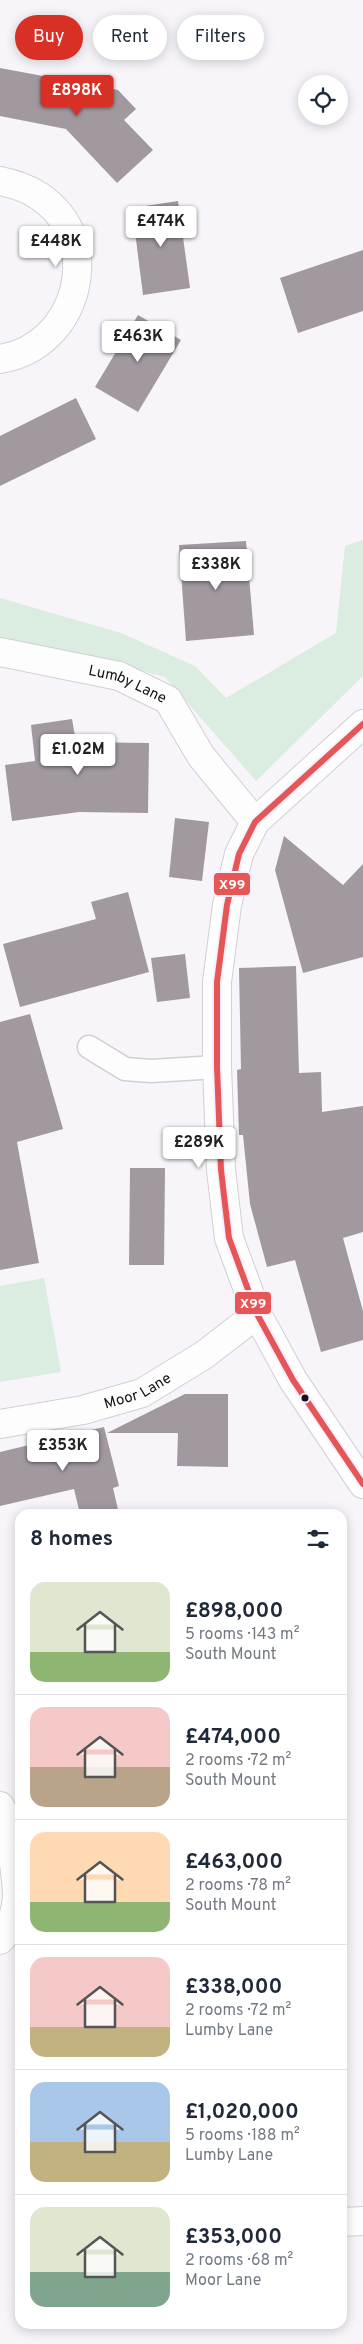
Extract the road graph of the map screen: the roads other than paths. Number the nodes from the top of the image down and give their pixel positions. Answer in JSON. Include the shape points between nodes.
{"nodes":[{"id":1,"x":0,"y":181,"type":"edge"},
{"id":2,"x":0,"y":359,"type":"edge"},
{"id":3,"x":0,"y":652,"type":"edge"},
{"id":4,"x":363,"y":724,"type":"edge"},
{"id":5,"x":255,"y":822,"type":"junction"},
{"id":6,"x":89,"y":1047,"type":"dead end"},
{"id":7,"x":217,"y":1067,"type":"junction"},
{"id":8,"x":257,"y":1314,"type":"junction"},
{"id":9,"x":0,"y":1424,"type":"edge"},
{"id":10,"x":363,"y":1484,"type":"edge"},
{"id":11,"x":0,"y":1806,"type":"edge"},
{"id":12,"x":15,"y":1882,"type":"edge"},
{"id":13,"x":15,"y":1907,"type":"edge"},
{"id":14,"x":0,"y":1940,"type":"edge"},
{"id":15,"x":363,"y":2220,"type":"edge"},
{"id":16,"x":347,"y":2222,"type":"edge"}],
"edges":[{"from":1,"to":2,"type":"street","via":[[40,196],[57,212],[70,232],[77,278],[72,301],[61,322],[46,339],[25,352]]},
{"from":3,"to":5,"type":"street","name":"Lumby Lane","via":[[119,676],[168,700],[201,756]]},
{"from":4,"to":5,"type":"street"},
{"from":5,"to":7,"type":"street","via":[[239,854],[227,905],[217,982]]},
{"from":6,"to":7,"type":"lane","via":[[125,1069],[151,1071]]},
{"from":7,"to":8,"type":"street","via":[[221,1170],[229,1238]]},
{"from":8,"to":9,"type":"street","name":"Moor Lane","via":[[204,1355],[142,1393],[83,1410]]},
{"from":8,"to":10,"type":"street","via":[[293,1380]]},
{"from":11,"to":12,"type":"street","via":[[8,1831]]},
{"from":13,"to":14,"type":"street"},
{"from":15,"to":16,"type":"street"}]}
